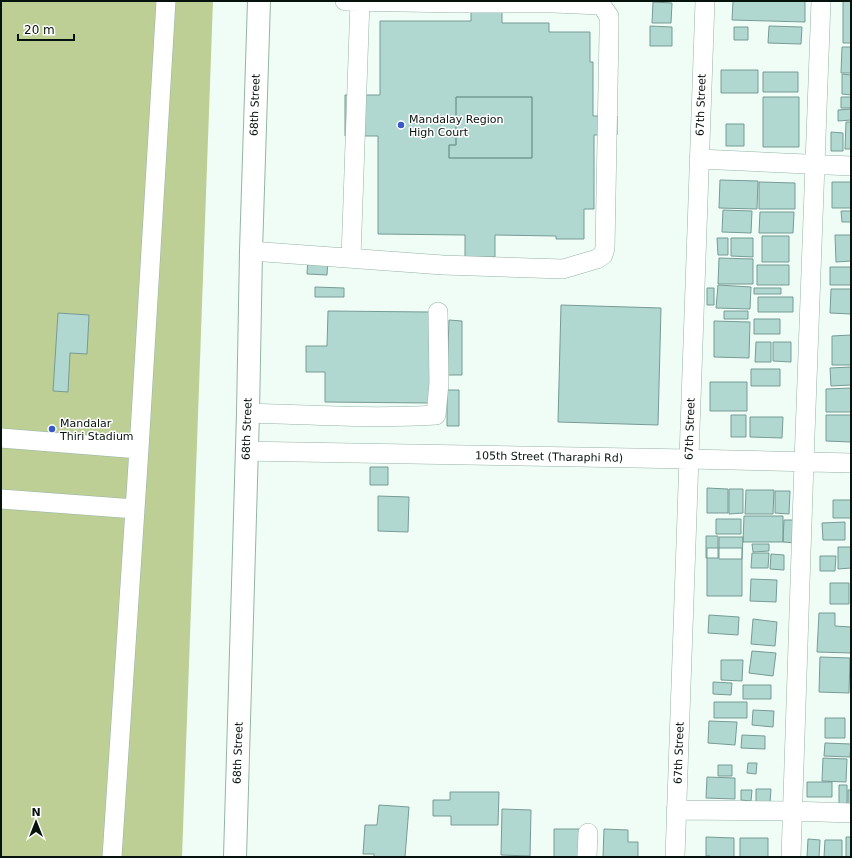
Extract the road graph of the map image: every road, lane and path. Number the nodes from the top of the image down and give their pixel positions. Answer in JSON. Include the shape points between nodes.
{"nodes":[{"id":1,"x":166,"y":1,"type":"edge"},
{"id":2,"x":259,"y":1,"type":"edge"},
{"id":3,"x":345,"y":1,"type":"edge"},
{"id":4,"x":360,"y":1,"type":"edge"},
{"id":5,"x":705,"y":1,"type":"edge"},
{"id":6,"x":821,"y":1,"type":"edge"},
{"id":7,"x":699,"y":159,"type":"junction"},
{"id":8,"x":815,"y":164,"type":"junction"},
{"id":9,"x":851,"y":166,"type":"edge"},
{"id":10,"x":251,"y":251,"type":"junction"},
{"id":11,"x":351,"y":258,"type":"junction"},
{"id":12,"x":438,"y":312,"type":"dead end"},
{"id":13,"x":248,"y":413,"type":"junction"},
{"id":14,"x":1,"y":438,"type":"edge"},
{"id":15,"x":139,"y":449,"type":"junction"},
{"id":16,"x":247,"y":451,"type":"junction"},
{"id":17,"x":689,"y":459,"type":"junction"},
{"id":18,"x":804,"y":462,"type":"junction"},
{"id":19,"x":851,"y":463,"type":"edge"},
{"id":20,"x":1,"y":499,"type":"edge"},
{"id":21,"x":135,"y":509,"type":"junction"},
{"id":22,"x":676,"y":810,"type":"junction"},
{"id":23,"x":792,"y":811,"type":"junction"},
{"id":24,"x":851,"y":813,"type":"edge"},
{"id":25,"x":588,"y":833,"type":"dead end"},
{"id":26,"x":112,"y":857,"type":"edge"},
{"id":27,"x":234,"y":857,"type":"edge"},
{"id":28,"x":587,"y":857,"type":"edge"},
{"id":29,"x":675,"y":857,"type":"edge"},
{"id":30,"x":791,"y":857,"type":"edge"}],
"edges":[{"from":1,"to":15,"type":"street"},
{"from":2,"to":10,"type":"main road","name":"68th Street"},
{"from":3,"to":4,"type":"street"},
{"from":4,"to":11,"type":"street"},
{"from":4,"to":11,"type":"street","via":[[601,5],[609,16],[605,248],[603,255],[597,259],[563,269],[442,265]]},
{"from":5,"to":7,"type":"street","name":"67th Street"},
{"from":6,"to":8,"type":"street"},
{"from":7,"to":8,"type":"street"},
{"from":7,"to":17,"type":"street","name":"67th Street"},
{"from":8,"to":9,"type":"street"},
{"from":8,"to":18,"type":"street"},
{"from":10,"to":11,"type":"street"},
{"from":10,"to":13,"type":"main road","name":"68th Street"},
{"from":12,"to":13,"type":"street","via":[[439,383],[436,415],[366,417]]},
{"from":13,"to":16,"type":"main road","name":"68th Street"},
{"from":14,"to":15,"type":"street"},
{"from":15,"to":21,"type":"street"},
{"from":16,"to":17,"type":"street","name":"105th Street (Tharaphi Rd)"},
{"from":16,"to":27,"type":"main road","name":"68th Street"},
{"from":17,"to":18,"type":"street","name":"105th Street (Tharaphi Rd)"},
{"from":17,"to":22,"type":"street","name":"67th Street"},
{"from":18,"to":19,"type":"street","name":"105th Street (Tharaphi Rd)"},
{"from":18,"to":23,"type":"street"},
{"from":20,"to":21,"type":"street"},
{"from":21,"to":26,"type":"street"},
{"from":22,"to":23,"type":"street"},
{"from":22,"to":29,"type":"street","name":"67th Street"},
{"from":23,"to":24,"type":"street"},
{"from":23,"to":30,"type":"street"},
{"from":25,"to":28,"type":"street"}]}
